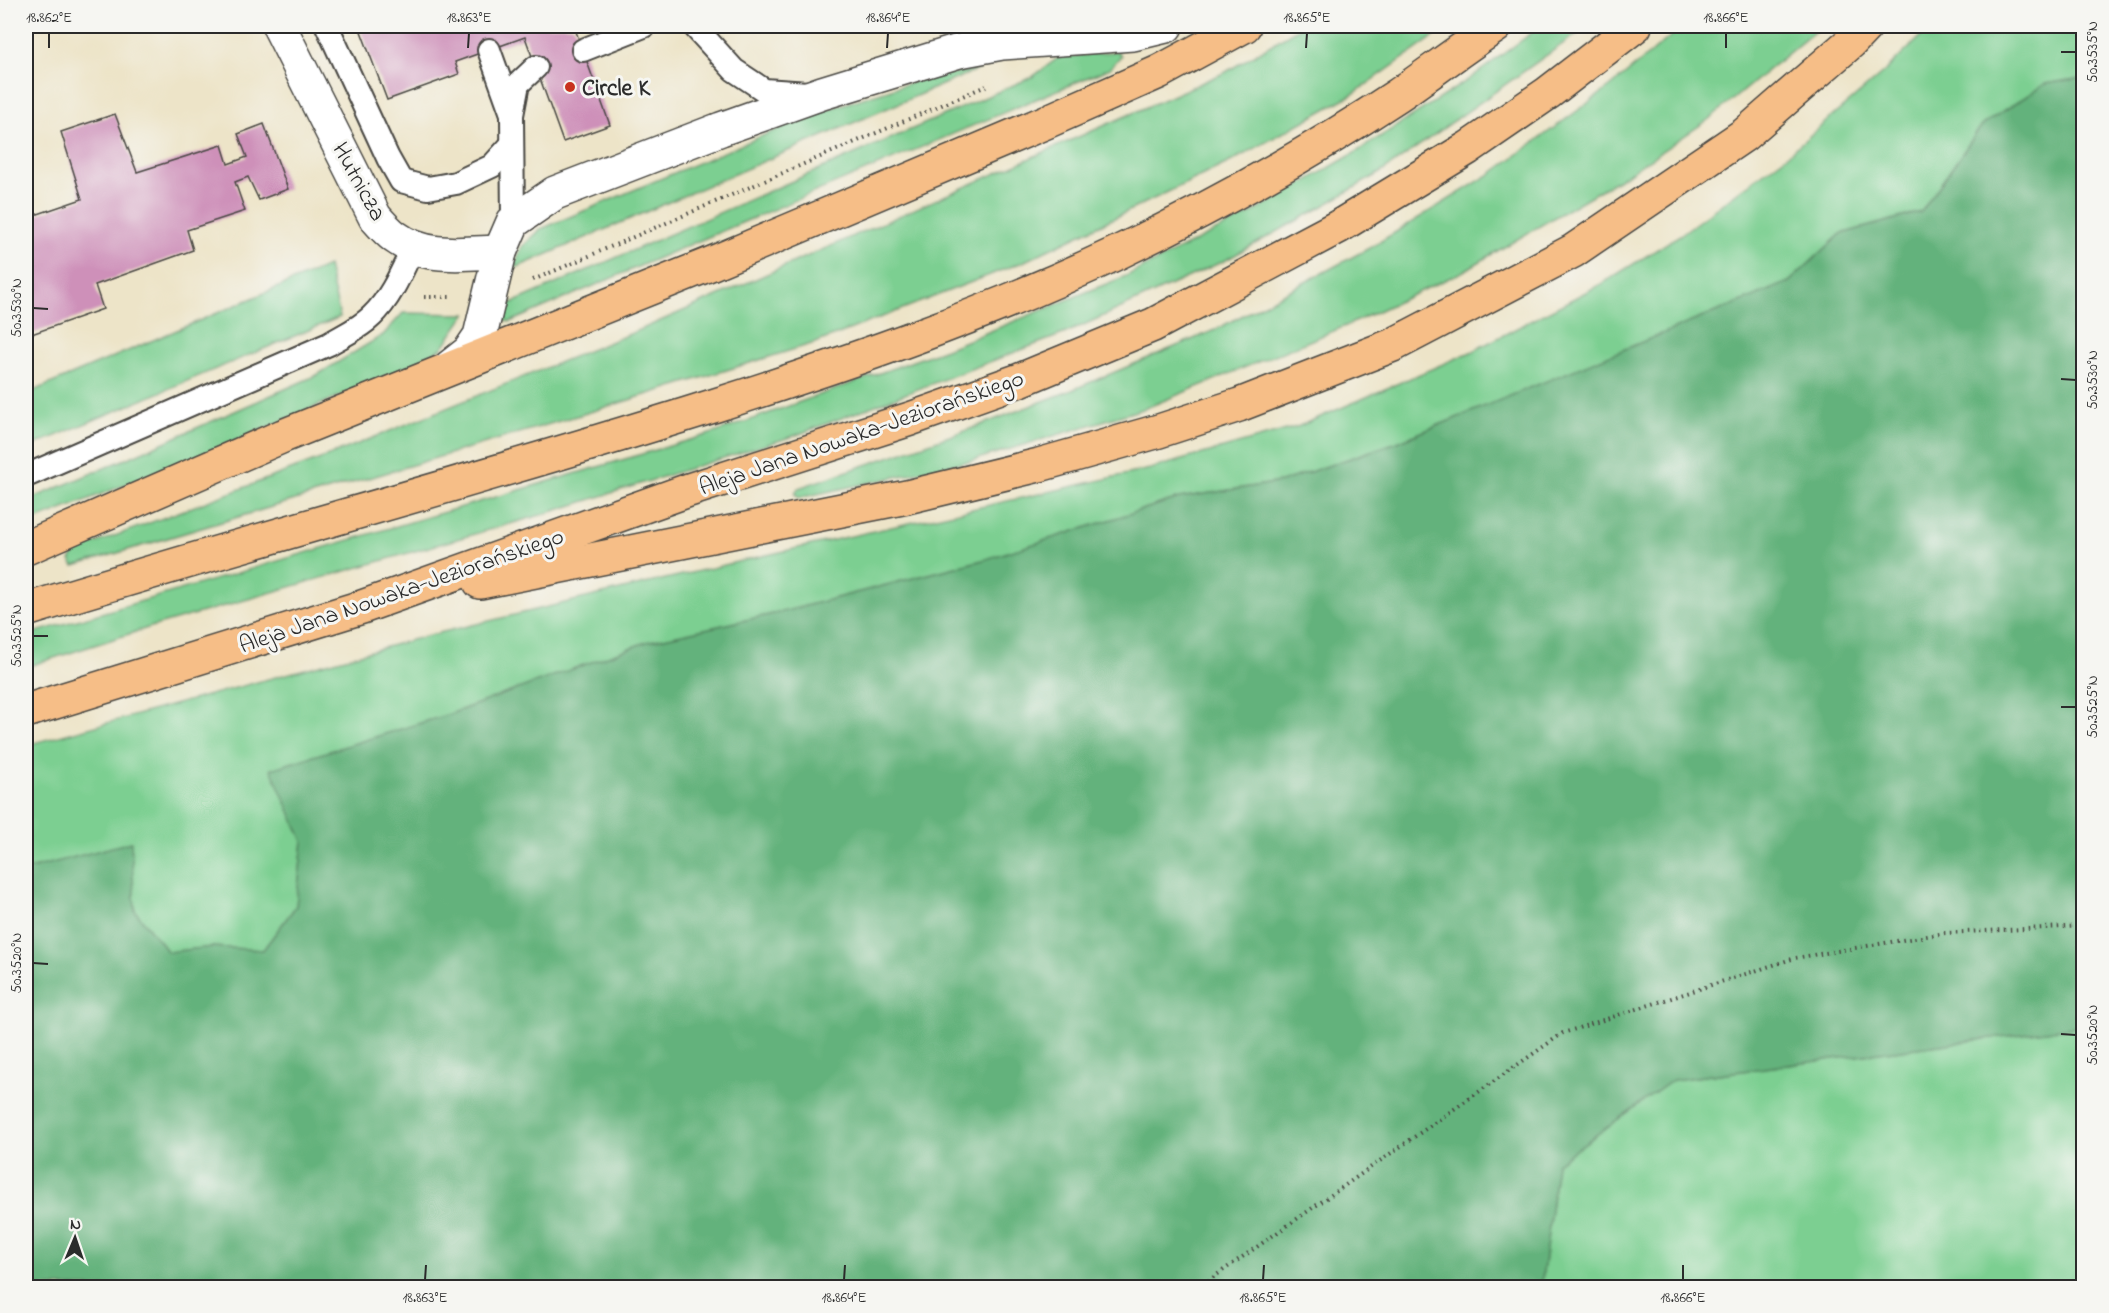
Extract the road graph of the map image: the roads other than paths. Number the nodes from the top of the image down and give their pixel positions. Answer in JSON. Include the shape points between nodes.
{"nodes":[{"id":1,"x":279,"y":26,"type":"edge"},
{"id":2,"x":327,"y":26,"type":"edge"},
{"id":3,"x":644,"y":26,"type":"edge"},
{"id":4,"x":694,"y":26,"type":"edge"},
{"id":5,"x":984,"y":26,"type":"edge"},
{"id":6,"x":1166,"y":26,"type":"edge"},
{"id":7,"x":1244,"y":26,"type":"edge"},
{"id":8,"x":1496,"y":26,"type":"edge"},
{"id":9,"x":1635,"y":26,"type":"edge"},
{"id":10,"x":1866,"y":26,"type":"edge"},
{"id":11,"x":489,"y":50,"type":"dead end"},
{"id":12,"x":583,"y":50,"type":"dead end"},
{"id":13,"x":959,"y":51,"type":"junction"},
{"id":14,"x":536,"y":67,"type":"dead end"},
{"id":15,"x":822,"y":93,"type":"junction"},
{"id":16,"x":512,"y":115,"type":"junction"},
{"id":17,"x":512,"y":144,"type":"junction"},
{"id":18,"x":513,"y":222,"type":"junction"},
{"id":19,"x":413,"y":248,"type":"junction"},
{"id":20,"x":500,"y":252,"type":"junction"},
{"id":21,"x":450,"y":367,"type":"junction"},
{"id":22,"x":26,"y":476,"type":"edge"},
{"id":23,"x":26,"y":548,"type":"edge"},
{"id":24,"x":362,"y":607,"type":"junction"},
{"id":25,"x":26,"y":610,"type":"edge"},
{"id":26,"x":26,"y":711,"type":"edge"}],
"edges":[{"from":1,"to":19,"type":"street","name":"Hutnicza","via":[[375,217]]},
{"from":2,"to":17,"type":"lane","via":[[401,181],[428,188],[456,183],[492,166]]},
{"from":3,"to":12,"type":"lane"},
{"from":4,"to":15,"type":"lane","via":[[734,70],[764,90]]},
{"from":5,"to":13,"type":"lane"},
{"from":6,"to":13,"type":"street"},
{"from":7,"to":21,"type":"main road","via":[[1159,72],[1046,122],[710,264]]},
{"from":8,"to":25,"type":"main road","via":[[1398,94],[1233,194],[1119,252],[974,315],[810,374],[612,438]]},
{"from":9,"to":24,"type":"main road","name":"Aleja Jana Nowaka-Jeziorańskiego","via":[[1468,148],[1338,227],[1153,325],[998,388],[689,490]]},
{"from":10,"to":24,"type":"main road","via":[[1744,135],[1573,251],[1393,345],[1239,405],[1039,465],[907,497]]},
{"from":11,"to":16,"type":"lane"},
{"from":13,"to":15,"type":"street"},
{"from":14,"to":16,"type":"lane","via":[[518,84]]},
{"from":15,"to":18,"type":"street","via":[[555,193]]},
{"from":16,"to":17,"type":"lane"},
{"from":17,"to":18,"type":"lane"},
{"from":18,"to":20,"type":"street"},
{"from":19,"to":20,"type":"street","name":"Hutnicza","via":[[443,254]]},
{"from":19,"to":22,"type":"lane","via":[[387,297],[374,315],[356,329]]},
{"from":20,"to":21,"type":"street","via":[[480,336],[469,352]]},
{"from":21,"to":23,"type":"main road"},
{"from":24,"to":26,"type":"main road","name":"Aleja Jana Nowaka-Jeziorańskiego"}]}
